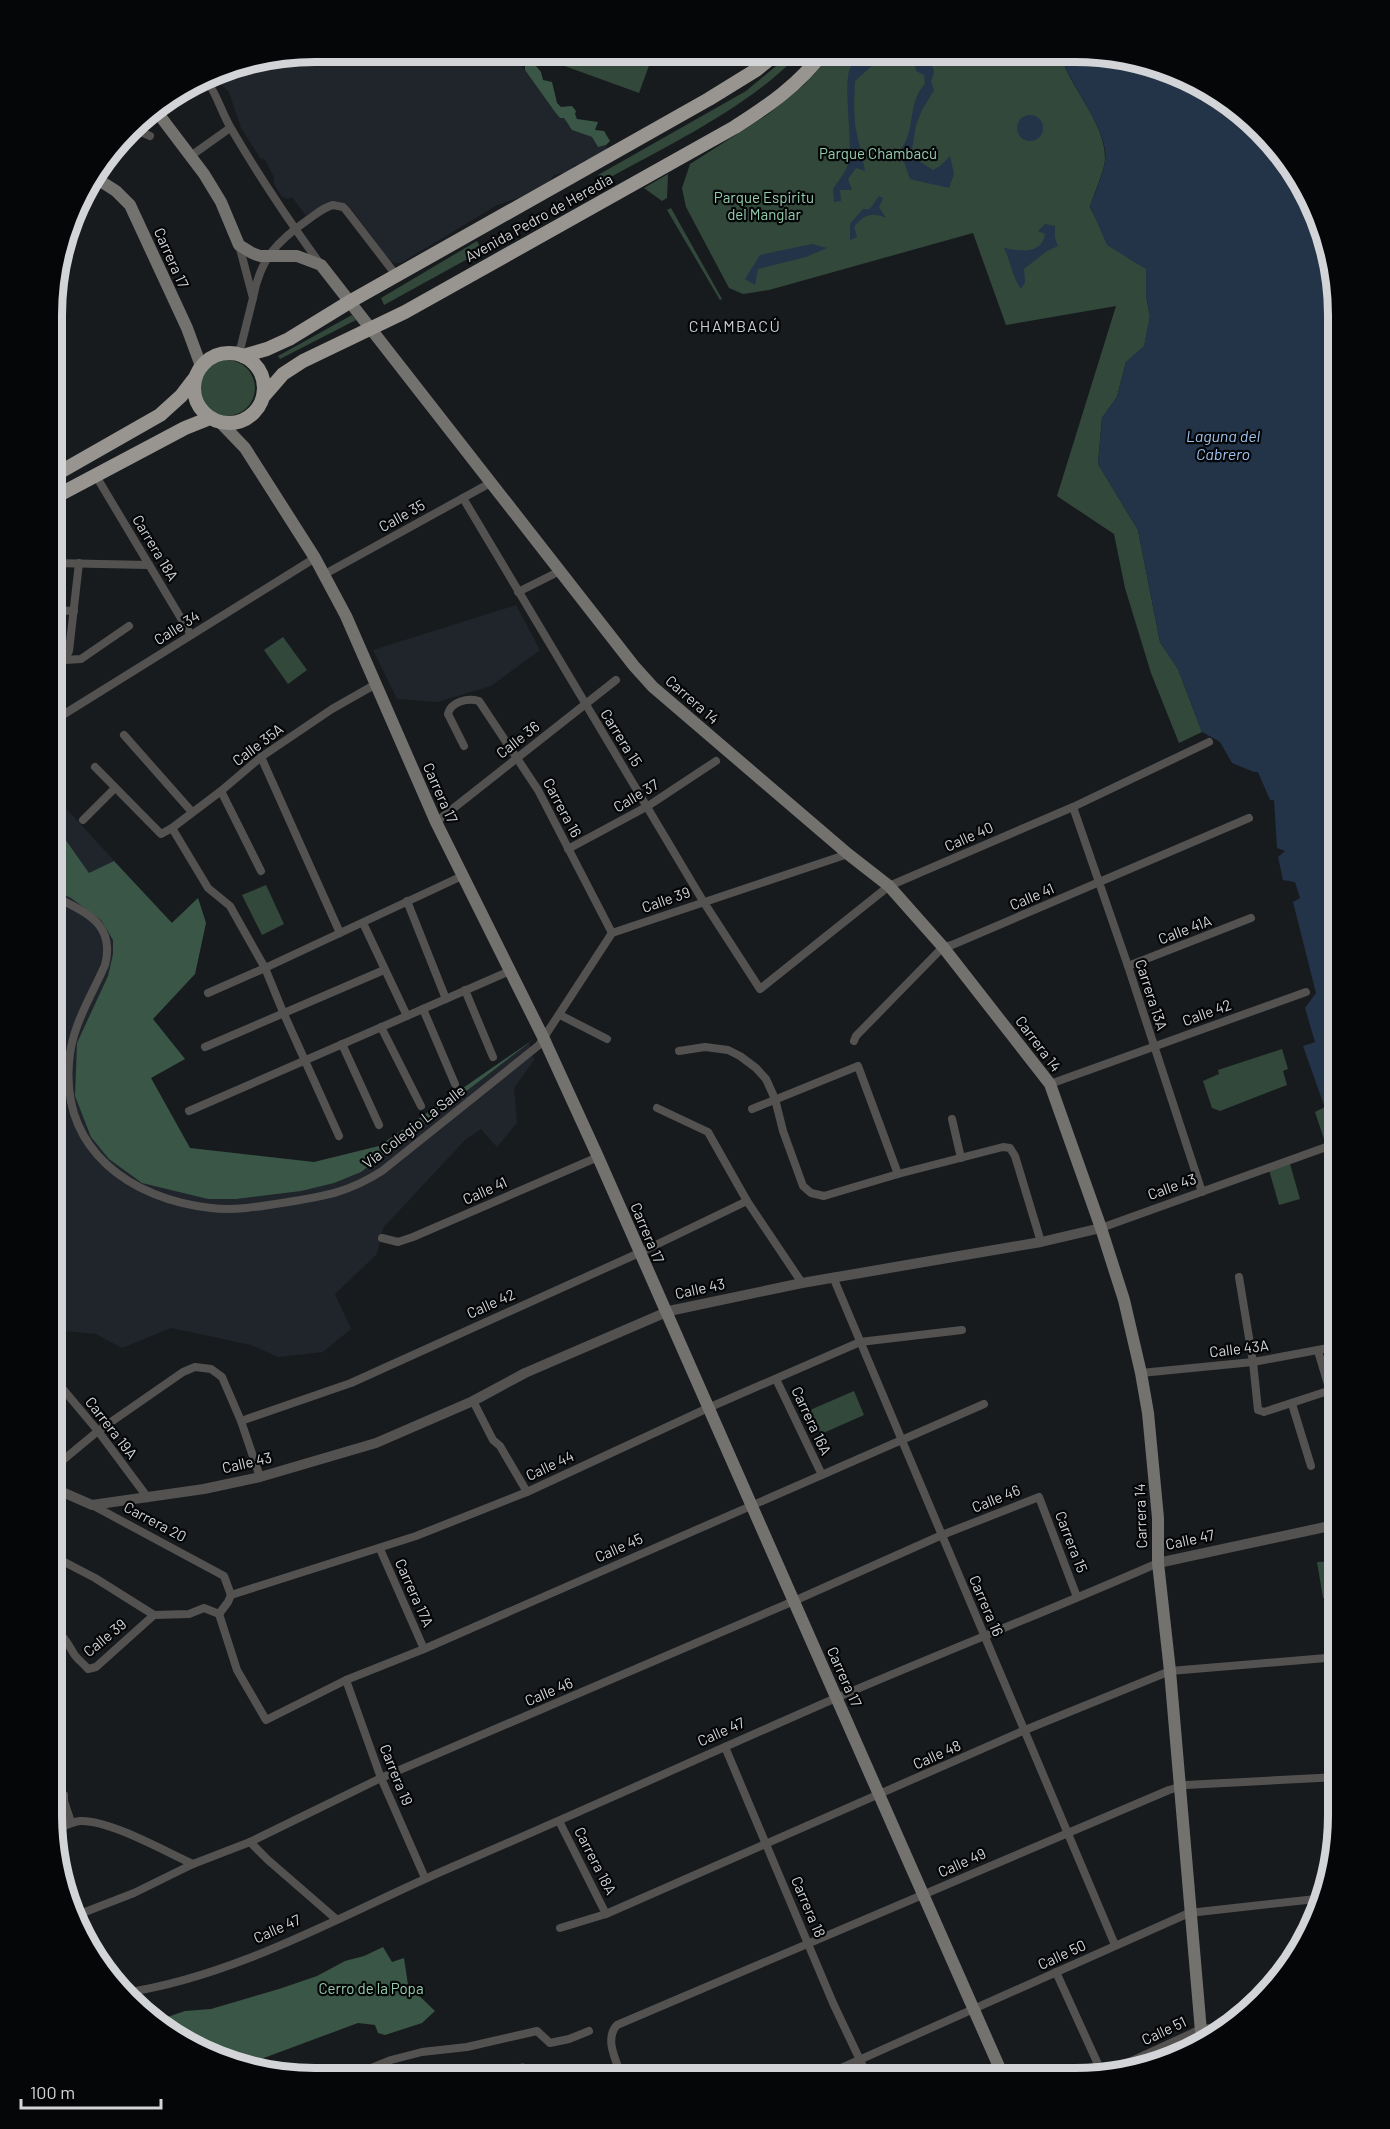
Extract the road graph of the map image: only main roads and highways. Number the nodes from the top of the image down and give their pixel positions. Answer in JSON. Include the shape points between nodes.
{"nodes":[{"id":1,"x":766,"y":62,"type":"edge"},
{"id":2,"x":814,"y":62,"type":"edge"},
{"id":3,"x":160,"y":115,"type":"edge"},
{"id":4,"x":100,"y":181,"type":"edge"},
{"id":5,"x":351,"y":301,"type":"junction"},
{"id":6,"x":372,"y":329,"type":"junction"},
{"id":7,"x":241,"y":355,"type":"junction"},
{"id":8,"x":198,"y":372,"type":"junction"},
{"id":9,"x":263,"y":397,"type":"junction"},
{"id":10,"x":215,"y":420,"type":"junction"},
{"id":11,"x":62,"y":471,"type":"edge"},
{"id":12,"x":62,"y":493,"type":"edge"},
{"id":13,"x":1201,"y":2034,"type":"edge"},
{"id":14,"x":1000,"y":2068,"type":"edge"}],
"edges":[{"from":1,"to":5,"type":"highway","name":"Avenida Pedro de Heredia","via":[[709,99]]},
{"from":2,"to":6,"type":"highway","name":"Avenida Pedro de Heredia","via":[[783,94],[735,126]]},
{"from":3,"to":5,"type":"main road","name":"Carrera 14","via":[[192,155],[221,202],[239,245],[268,257],[297,256],[321,265]]},
{"from":4,"to":8,"type":"main road","name":"Carrera 17","via":[[129,205],[187,328]]},
{"from":5,"to":6,"type":"main road","name":"Carrera 14"},
{"from":5,"to":7,"type":"highway","name":"Avenida Pedro de Heredia","via":[[279,345]]},
{"from":6,"to":9,"type":"highway","name":"Avenida Pedro de Heredia","via":[[293,367]]},
{"from":6,"to":13,"type":"main road","name":"Carrera 14","via":[[634,666],[889,886],[943,947],[1050,1084],[1124,1300],[1141,1373],[1153,1454],[1158,1563]]},
{"from":7,"to":8,"type":"highway","via":[[218,354]]},
{"from":7,"to":9,"type":"highway","via":[[260,372]]},
{"from":8,"to":10,"type":"highway","via":[[196,401]]},
{"from":8,"to":11,"type":"highway","via":[[181,396],[160,415]]},
{"from":9,"to":10,"type":"highway","via":[[252,415],[242,421]]},
{"from":10,"to":12,"type":"highway","via":[[185,428]]},
{"from":10,"to":14,"type":"main road","name":"Carrera 17","via":[[245,448],[315,558],[346,616],[436,822],[598,1156]]}]}
